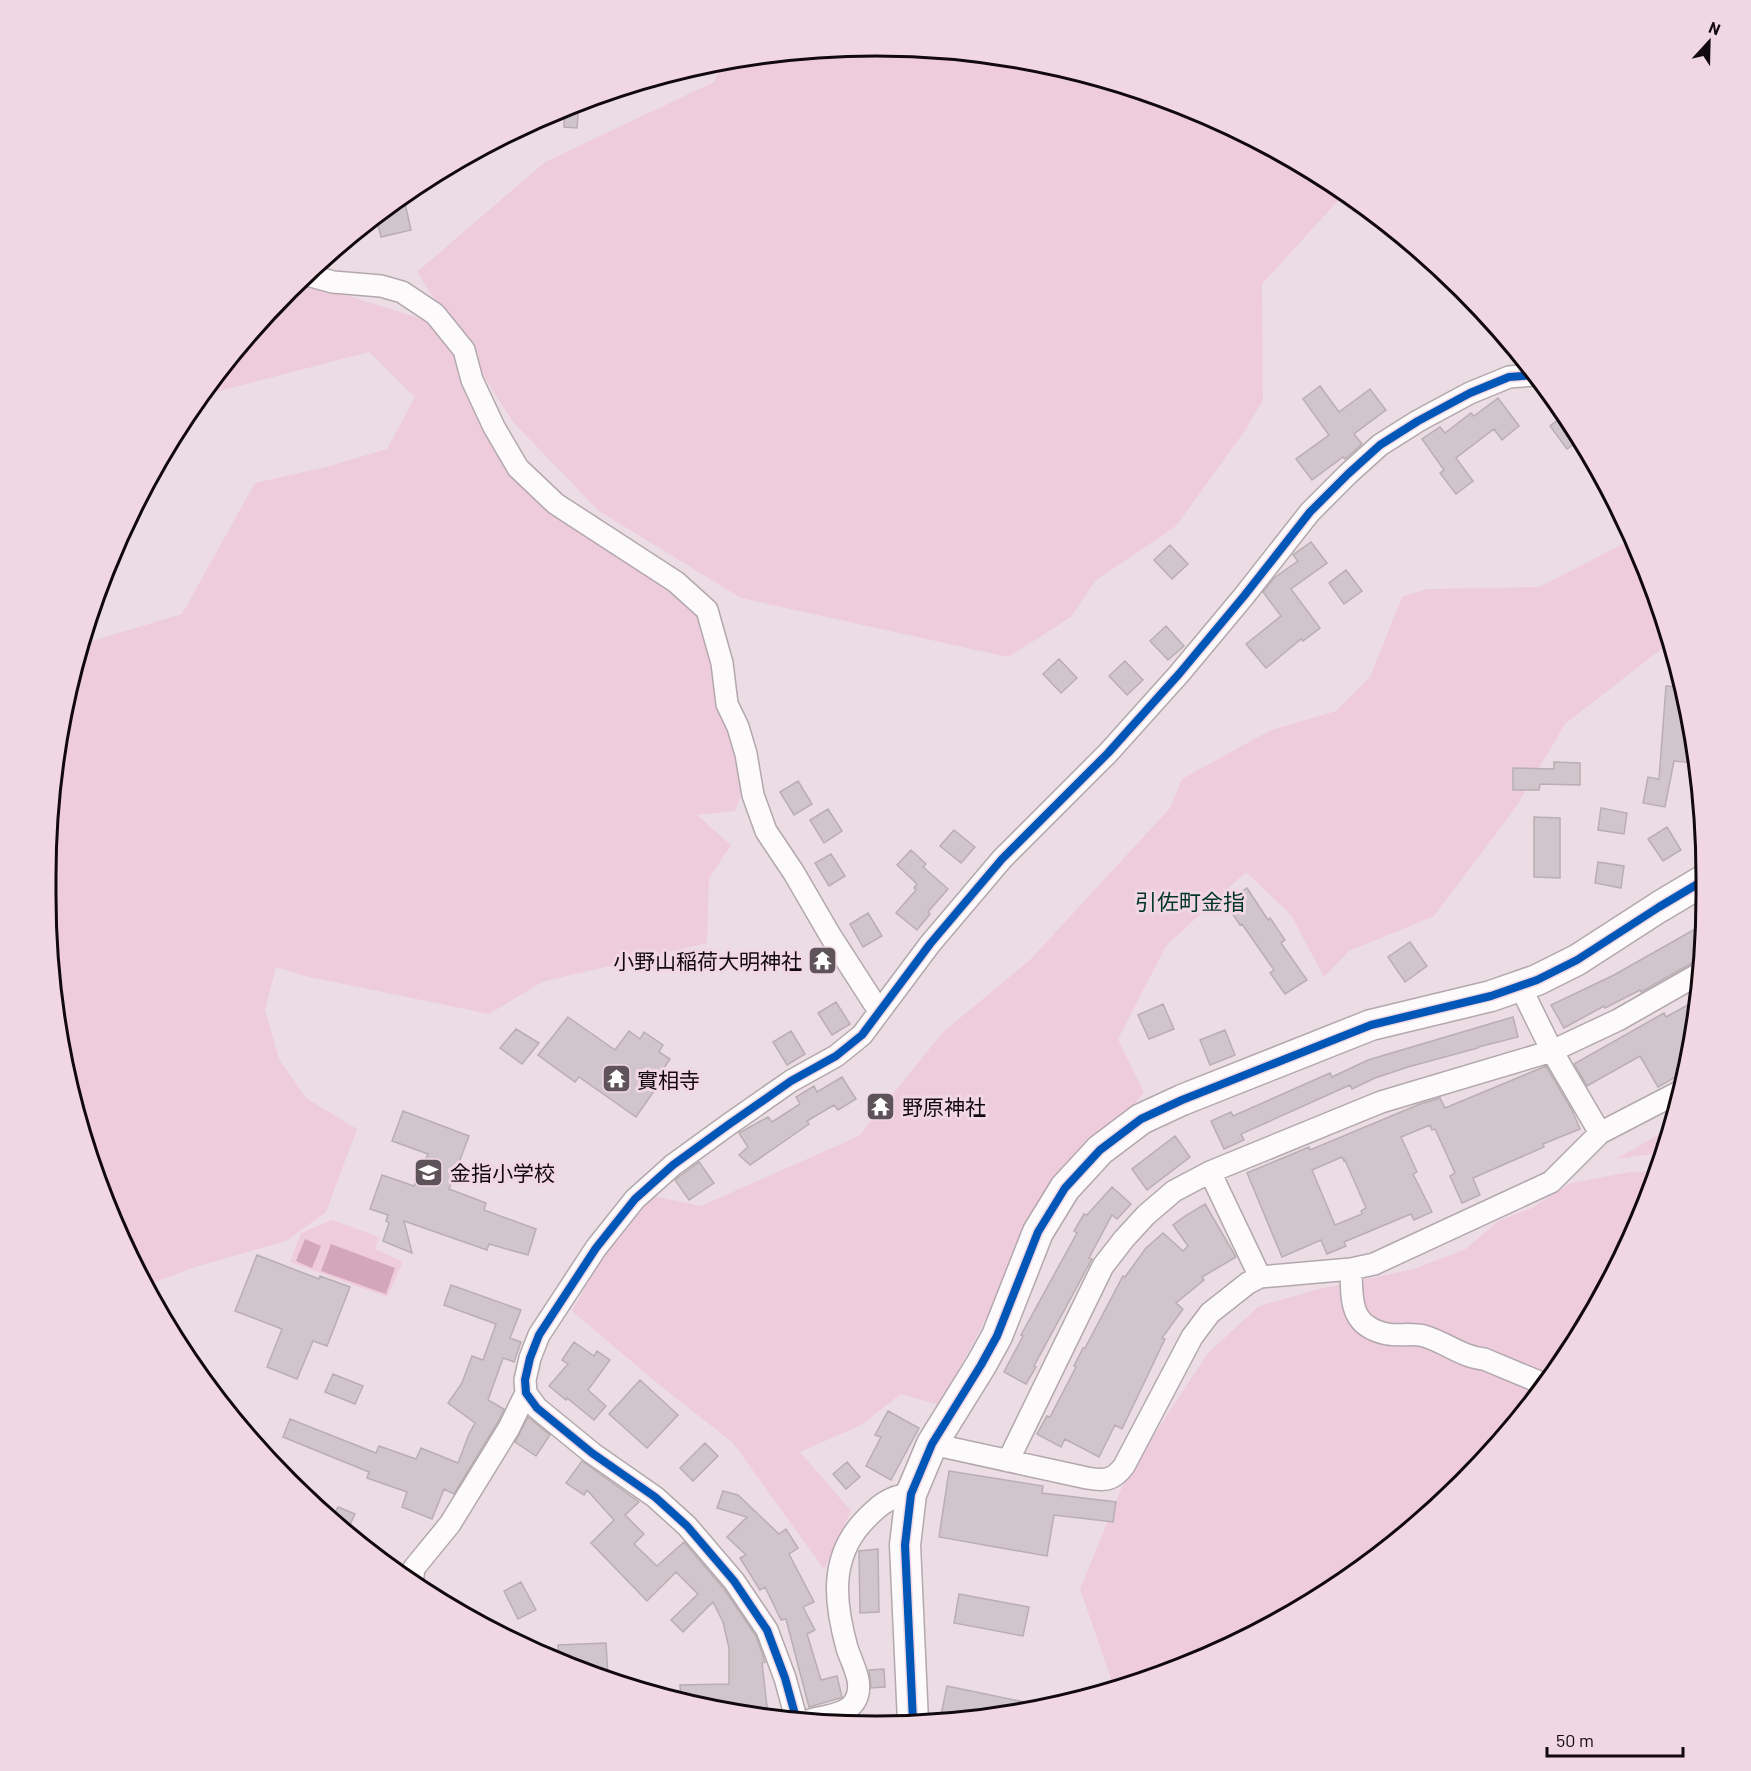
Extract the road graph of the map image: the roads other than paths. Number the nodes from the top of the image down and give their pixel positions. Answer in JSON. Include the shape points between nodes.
{"nodes":[{"id":1,"x":316,"y":277,"type":"edge"},
{"id":2,"x":1526,"y":376,"type":"edge"},
{"id":3,"x":1696,"y":885,"type":"edge"},
{"id":4,"x":1691,"y":979,"type":"edge"},
{"id":5,"x":1520,"y":986,"type":"junction"},
{"id":6,"x":879,"y":1011,"type":"junction"},
{"id":7,"x":1552,"y":1051,"type":"junction"},
{"id":8,"x":1671,"y":1096,"type":"edge"},
{"id":9,"x":1600,"y":1132,"type":"junction"},
{"id":10,"x":1210,"y":1172,"type":"junction"},
{"id":11,"x":1351,"y":1269,"type":"junction"},
{"id":12,"x":1260,"y":1277,"type":"junction"},
{"id":13,"x":1536,"y":1381,"type":"edge"},
{"id":14,"x":526,"y":1393,"type":"junction"},
{"id":15,"x":932,"y":1444,"type":"junction"},
{"id":16,"x":1008,"y":1461,"type":"junction"},
{"id":17,"x":911,"y":1494,"type":"junction"},
{"id":18,"x":413,"y":1572,"type":"edge"},
{"id":19,"x":794,"y":1711,"type":"edge"},
{"id":20,"x":834,"y":1714,"type":"edge"},
{"id":21,"x":913,"y":1715,"type":"edge"}],
"edges":[{"from":1,"to":6,"type":"street","via":[[402,292],[435,314],[464,350],[472,380],[518,468],[556,504],[676,582],[707,610],[722,663],[727,704],[738,727],[753,795],[766,831]]},
{"from":2,"to":6,"type":"street","via":[[1509,377],[1418,421],[1380,445],[1348,474],[1310,512],[1179,674],[1108,753],[1002,858]]},
{"from":3,"to":5,"type":"street","via":[[1577,960]]},
{"from":4,"to":7,"type":"street","via":[[1618,1020]]},
{"from":5,"to":7,"type":"street"},
{"from":5,"to":15,"type":"street","via":[[1371,1025],[1182,1100],[1141,1119],[1100,1150],[1065,1188],[1038,1232],[997,1335]]},
{"from":6,"to":14,"type":"street","via":[[862,1035],[836,1056],[791,1081],[728,1125],[635,1198],[596,1248],[539,1335],[525,1380]]},
{"from":7,"to":9,"type":"street"},
{"from":7,"to":10,"type":"street","via":[[1381,1102]]},
{"from":8,"to":9,"type":"street"},
{"from":9,"to":11,"type":"street","via":[[1551,1182],[1374,1264]]},
{"from":10,"to":12,"type":"street"},
{"from":10,"to":16,"type":"street","via":[[1174,1191],[1146,1215],[1103,1266]]},
{"from":11,"to":12,"type":"street"},
{"from":11,"to":13,"type":"street","via":[[1353,1306],[1361,1321],[1373,1329],[1387,1334],[1423,1336]]},
{"from":12,"to":16,"type":"street","via":[[1210,1313],[1192,1337],[1124,1466],[1113,1479],[1087,1479]]},
{"from":14,"to":18,"type":"street","via":[[450,1524]]},
{"from":14,"to":19,"type":"street","via":[[537,1408],[582,1445],[655,1497],[734,1581],[766,1630]]},
{"from":15,"to":16,"type":"street"},
{"from":15,"to":17,"type":"street"},
{"from":17,"to":20,"type":"street","via":[[896,1495],[872,1511],[846,1543],[838,1575],[838,1608],[858,1684],[856,1699],[850,1707]]},
{"from":17,"to":21,"type":"street","via":[[905,1545]]}]}
